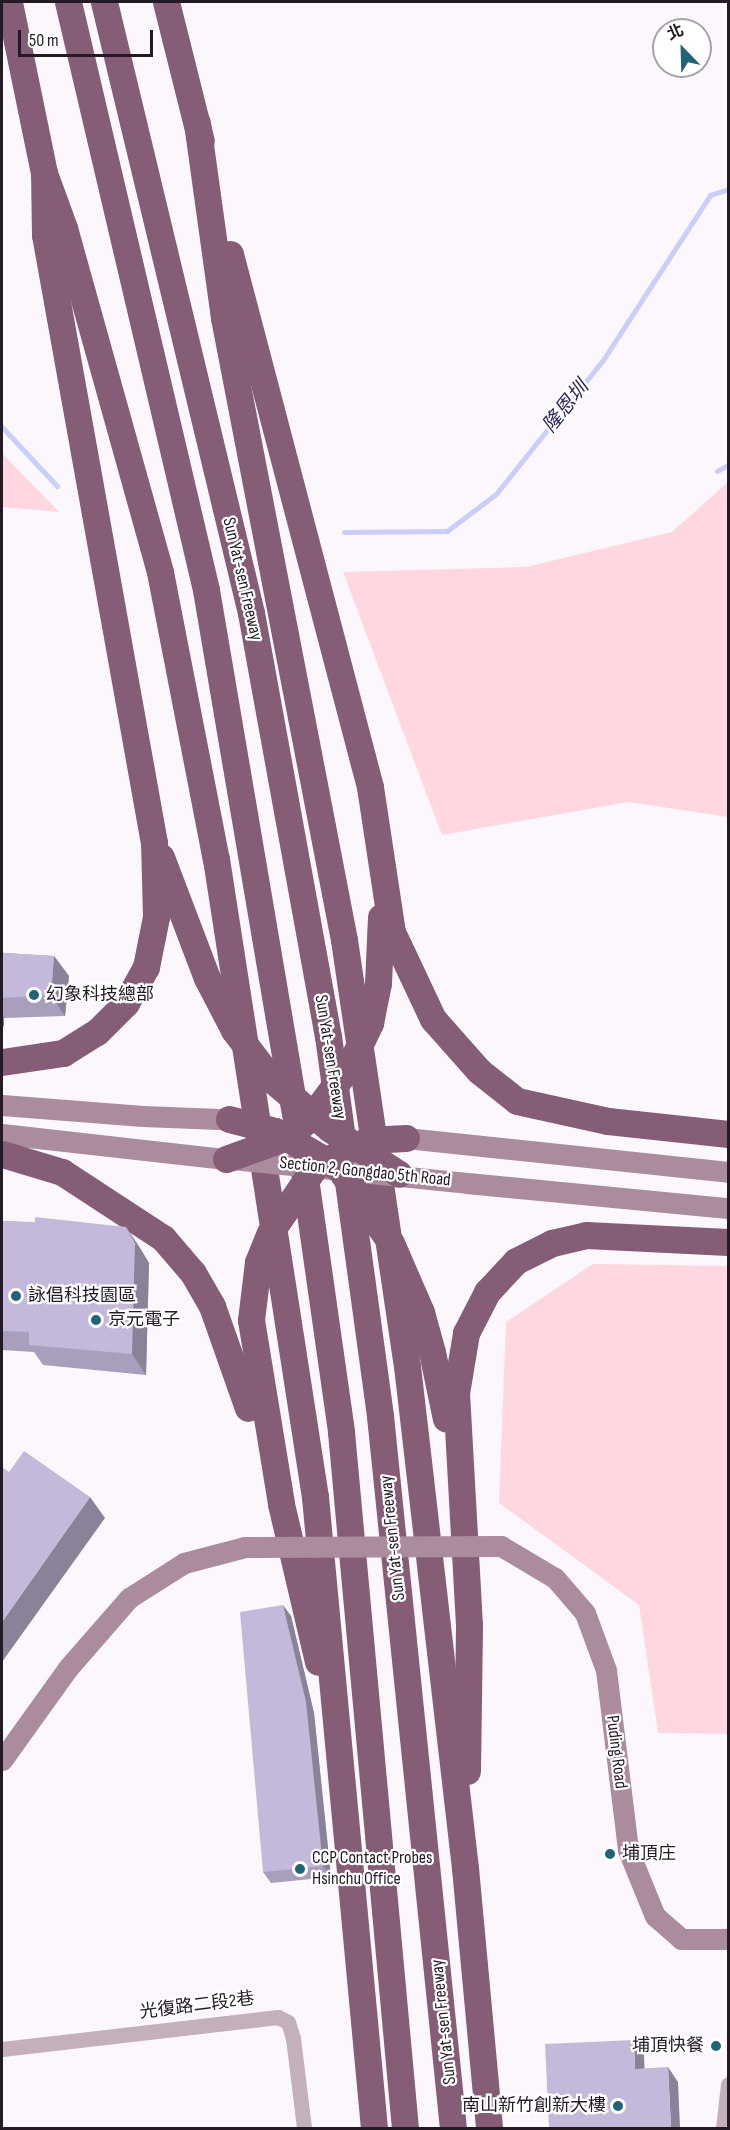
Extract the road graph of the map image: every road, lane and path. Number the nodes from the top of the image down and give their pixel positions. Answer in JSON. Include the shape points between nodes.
{"nodes":[{"id":1,"x":9,"y":2,"type":"edge"},
{"id":2,"x":68,"y":2,"type":"edge"},
{"id":3,"x":104,"y":2,"type":"edge"},
{"id":4,"x":166,"y":2,"type":"edge"},
{"id":5,"x":197,"y":123,"type":"junction"},
{"id":6,"x":44,"y":173,"type":"junction"},
{"id":7,"x":370,"y":787,"type":"junction"},
{"id":8,"x":154,"y":843,"type":"junction"},
{"id":9,"x":2,"y":1062,"type":"edge"},
{"id":10,"x":2,"y":1105,"type":"edge"},
{"id":11,"x":229,"y":1119,"type":"joint"},
{"id":12,"x":308,"y":1127,"type":"junction"},
{"id":13,"x":2,"y":1134,"type":"edge"},
{"id":14,"x":729,"y":1134,"type":"edge"},
{"id":15,"x":406,"y":1138,"type":"junction"},
{"id":16,"x":2,"y":1154,"type":"edge"},
{"id":17,"x":226,"y":1159,"type":"junction"},
{"id":18,"x":334,"y":1160,"type":"junction"},
{"id":19,"x":729,"y":1172,"type":"edge"},
{"id":20,"x":399,"y":1174,"type":"joint"},
{"id":21,"x":729,"y":1208,"type":"edge"},
{"id":22,"x":729,"y":1242,"type":"edge"},
{"id":23,"x":458,"y":1464,"type":"junction"},
{"id":24,"x":281,"y":1504,"type":"junction"},
{"id":25,"x":2,"y":1760,"type":"edge"},
{"id":26,"x":465,"y":1868,"type":"junction"},
{"id":27,"x":356,"y":1891,"type":"junction"},
{"id":28,"x":729,"y":1939,"type":"edge"},
{"id":29,"x":2,"y":2049,"type":"edge"},
{"id":30,"x":729,"y":2084,"type":"edge"},
{"id":31,"x":304,"y":2128,"type":"edge"},
{"id":32,"x":374,"y":2128,"type":"edge"},
{"id":33,"x":405,"y":2128,"type":"edge"},
{"id":34,"x":453,"y":2128,"type":"edge"},
{"id":35,"x":489,"y":2128,"type":"edge"},
{"id":36,"x":723,"y":2128,"type":"edge"}],
"edges":[{"from":1,"to":6,"type":"highway"},
{"from":2,"to":33,"type":"highway","name":"Sun Yat-sen Freeway","via":[[206,590],[276,990],[341,1432]]},
{"from":3,"to":34,"type":"highway","name":"Sun Yat-sen Freeway","via":[[251,613],[328,1036],[380,1416]]},
{"from":4,"to":5,"type":"highway"},
{"from":5,"to":7,"type":"highway"},
{"from":5,"to":26,"type":"highway","via":[[224,318],[344,940],[407,1366]]},
{"from":6,"to":8,"type":"highway","via":[[45,235]]},
{"from":6,"to":27,"type":"highway","via":[[127,442],[194,733],[315,1497]]},
{"from":7,"to":12,"type":"highway","bridge":true,"via":[[382,917],[378,983],[370,1023],[355,1054]]},
{"from":7,"to":14,"type":"highway","via":[[392,932],[404,964],[433,1019],[479,1071],[517,1101],[559,1112]]},
{"from":8,"to":9,"type":"highway","via":[[156,916],[146,967],[126,1003],[97,1032],[63,1053]]},
{"from":8,"to":12,"type":"highway","bridge":true,"via":[[207,978],[260,1066]]},
{"from":10,"to":11,"type":"street","bridge":true},
{"from":11,"to":12,"type":"highway","bridge":true},
{"from":12,"to":15,"type":"street","bridge":true},
{"from":12,"to":17,"type":"highway","bridge":true},
{"from":12,"to":18,"type":"highway","bridge":true},
{"from":12,"to":18,"type":"highway","bridge":true},
{"from":13,"to":17,"type":"street","name":"Section 2, Gongdao 5th Road"},
{"from":15,"to":18,"type":"highway","bridge":true},
{"from":15,"to":19,"type":"street"},
{"from":16,"to":24,"type":"highway","via":[[62,1172],[123,1207],[163,1238],[193,1273],[232,1356]]},
{"from":17,"to":18,"type":"street","name":"Section 2, Gongdao 5th Road","bridge":true},
{"from":18,"to":20,"type":"highway","bridge":true},
{"from":18,"to":23,"type":"highway","bridge":true,"via":[[391,1243],[421,1312]]},
{"from":18,"to":24,"type":"highway","bridge":true,"via":[[270,1233],[258,1262],[251,1320]]},
{"from":20,"to":21,"type":"street","name":"Section 2, Gongdao 5th Road","bridge":true},
{"from":22,"to":23,"type":"highway","via":[[586,1235],[552,1243],[516,1261],[487,1292],[466,1333],[456,1393]]},
{"from":23,"to":26,"type":"highway","via":[[470,1625]]},
{"from":24,"to":27,"type":"highway","via":[[322,1679]]},
{"from":25,"to":28,"type":"street","name":"Puding Road","bridge":true,"via":[[68,1668],[129,1598],[184,1563],[245,1547],[501,1546],[555,1578],[585,1613],[606,1670],[628,1850],[655,1916],[681,1939]]},
{"from":26,"to":35,"type":"highway"},
{"from":27,"to":32,"type":"highway"},
{"from":29,"to":31,"type":"street","name":"光復路二段2巷","via":[[278,2017],[288,2022],[293,2038]]},
{"from":30,"to":36,"type":"street"}]}
